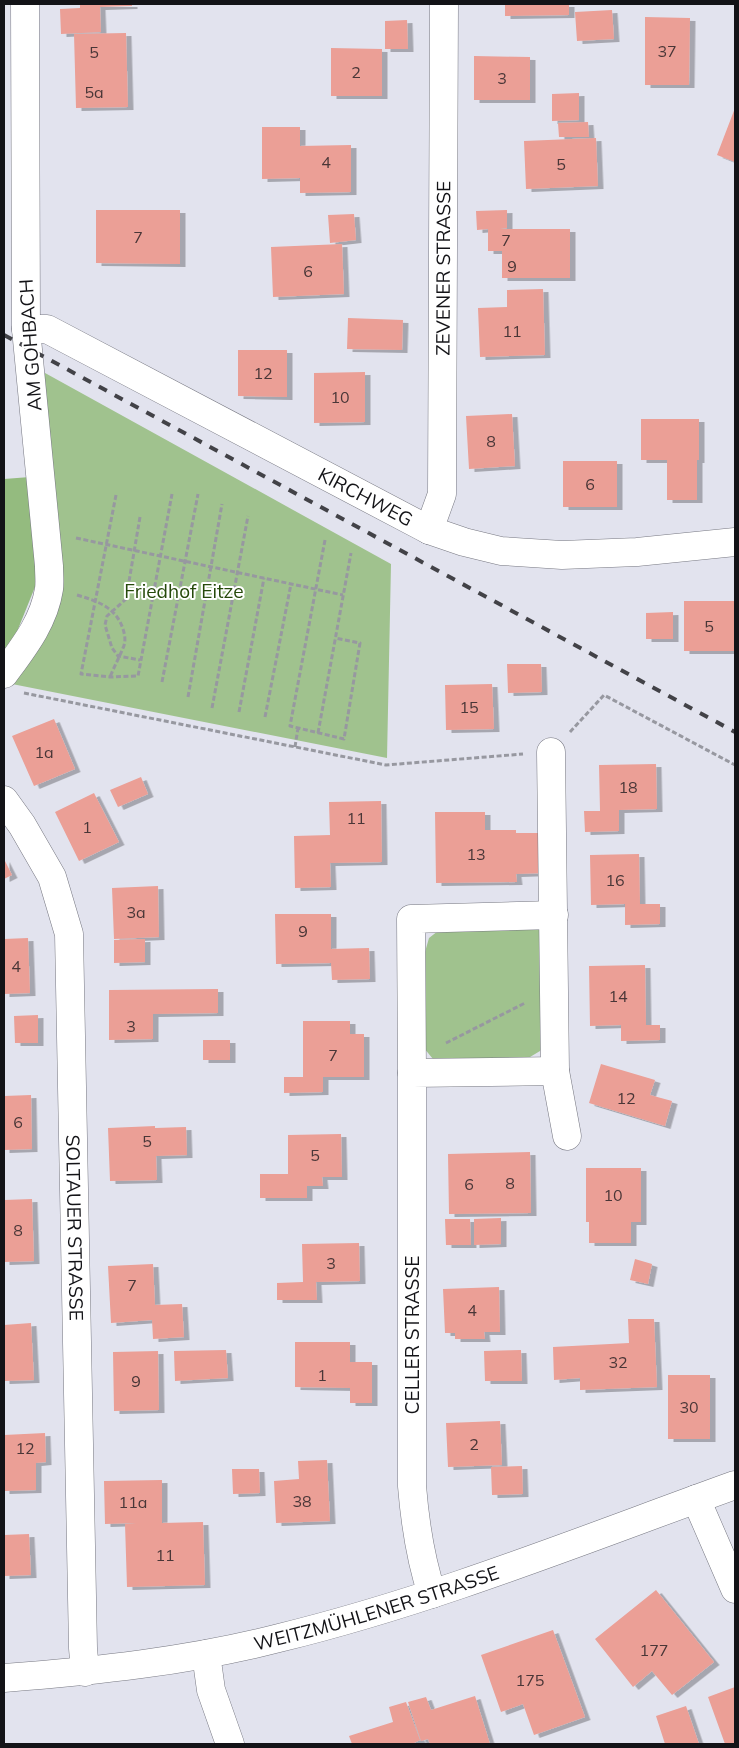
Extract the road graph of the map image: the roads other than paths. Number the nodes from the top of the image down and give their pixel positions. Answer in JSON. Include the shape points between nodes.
{"nodes":[{"id":1,"x":24,"y":4,"type":"edge"},
{"id":2,"x":444,"y":4,"type":"edge"},
{"id":3,"x":14,"y":70,"type":"edge"},
{"id":4,"x":26,"y":329,"type":"junction"},
{"id":5,"x":429,"y":530,"type":"junction"},
{"id":6,"x":735,"y":542,"type":"edge"},
{"id":7,"x":4,"y":674,"type":"edge"},
{"id":8,"x":551,"y":752,"type":"road end"},
{"id":9,"x":4,"y":800,"type":"edge"},
{"id":10,"x":554,"y":915,"type":"junction"},
{"id":11,"x":412,"y":1067,"type":"junction"},
{"id":12,"x":555,"y":1071,"type":"junction"},
{"id":13,"x":567,"y":1136,"type":"dead end"},
{"id":14,"x":735,"y":1485,"type":"edge"},
{"id":15,"x":696,"y":1499,"type":"junction"},
{"id":16,"x":735,"y":1589,"type":"edge"},
{"id":17,"x":432,"y":1594,"type":"junction"},
{"id":18,"x":206,"y":1654,"type":"junction"},
{"id":19,"x":86,"y":1672,"type":"junction"},
{"id":20,"x":4,"y":1678,"type":"edge"},
{"id":21,"x":230,"y":1744,"type":"edge"}],
"edges":[{"from":1,"to":3,"type":"street","name":"AM GOHBACH"},
{"from":2,"to":5,"type":"street","name":"ZEVENER STRASSE","via":[[442,494]]},
{"from":3,"to":4,"type":"street","name":"AM GOHBACH"},
{"from":4,"to":5,"type":"street","name":"KIRCHWEG","via":[[48,328]]},
{"from":4,"to":7,"type":"street","name":"AM GOHBACH","via":[[49,588],[43,613]]},
{"from":5,"to":6,"type":"street","name":"KIRCHWEG","via":[[501,551],[562,555],[637,552]]},
{"from":8,"to":10,"type":"street"},
{"from":9,"to":19,"type":"street","name":"SOLTAUER STRASSE","via":[[52,877],[70,934]]},
{"from":10,"to":11,"type":"street","name":"CELLER STRASSE","via":[[411,919]]},
{"from":10,"to":12,"type":"street"},
{"from":11,"to":12,"type":"street"},
{"from":11,"to":17,"type":"street","name":"CELLER STRASSE","via":[[412,1486],[414,1522]]},
{"from":12,"to":13,"type":"street"},
{"from":14,"to":15,"type":"street","name":"WEITZMÜHLENER STRASSE"},
{"from":15,"to":16,"type":"street"},
{"from":15,"to":17,"type":"street","name":"WEITZMÜHLENER STRASSE"},
{"from":17,"to":18,"type":"street","name":"WEITZMÜHLENER STRASSE","via":[[296,1634]]},
{"from":18,"to":19,"type":"street","name":"WEITZMÜHLENER STRASSE"},
{"from":18,"to":21,"type":"street","via":[[211,1690]]},
{"from":19,"to":20,"type":"street","name":"WEITZMÜHLENER STRASSE"}]}
